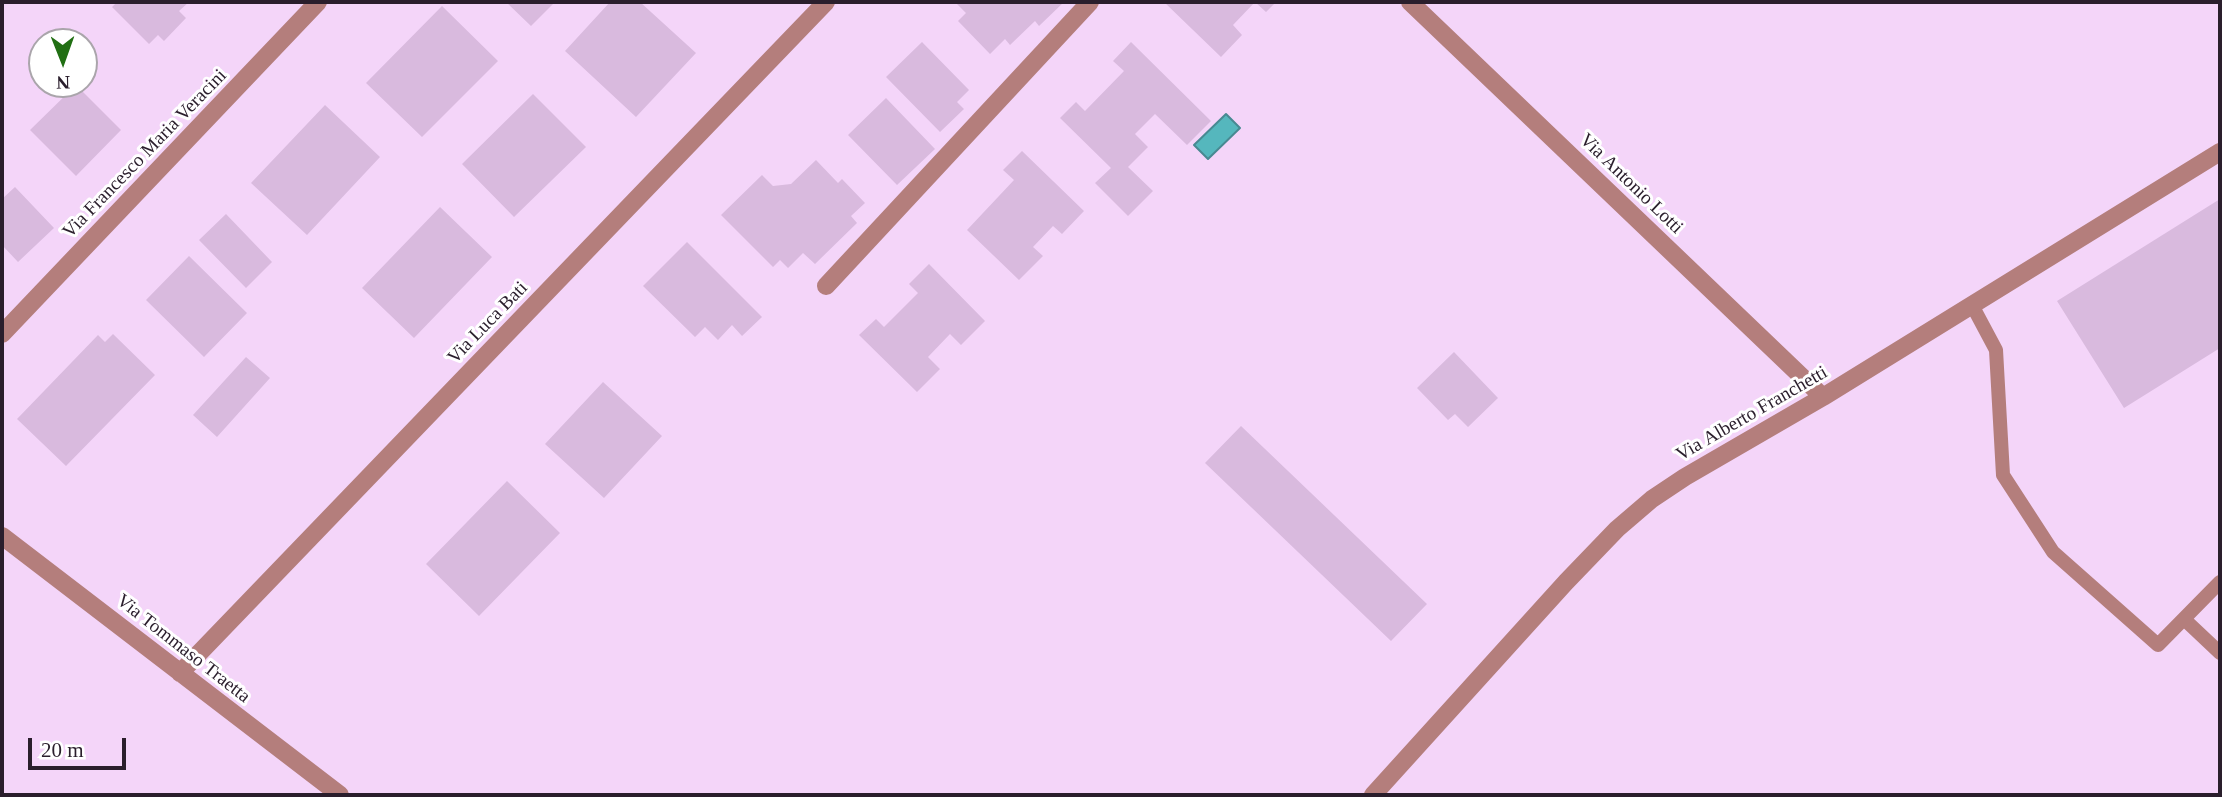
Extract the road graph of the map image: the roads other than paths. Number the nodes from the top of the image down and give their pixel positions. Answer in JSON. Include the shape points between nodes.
{"nodes":[{"id":1,"x":318,"y":2,"type":"edge"},
{"id":2,"x":826,"y":2,"type":"edge"},
{"id":3,"x":1090,"y":2,"type":"edge"},
{"id":4,"x":1410,"y":2,"type":"edge"},
{"id":5,"x":2220,"y":152,"type":"edge"},
{"id":6,"x":826,"y":286,"type":"dead end"},
{"id":7,"x":1972,"y":305,"type":"junction"},
{"id":8,"x":2,"y":334,"type":"edge"},
{"id":9,"x":1823,"y":397,"type":"junction"},
{"id":10,"x":2,"y":536,"type":"edge"},
{"id":11,"x":2220,"y":582,"type":"edge"},
{"id":12,"x":2184,"y":619,"type":"junction"},
{"id":13,"x":2220,"y":653,"type":"edge"},
{"id":14,"x":180,"y":673,"type":"junction"},
{"id":15,"x":340,"y":795,"type":"edge"},
{"id":16,"x":1373,"y":795,"type":"edge"}],
"edges":[{"from":1,"to":8,"type":"street","name":"Via Francesco Maria Veracini"},
{"from":2,"to":14,"type":"street","name":"Via Luca Bati"},
{"from":3,"to":6,"type":"street"},
{"from":4,"to":9,"type":"street","name":"Via Antonio Lotti"},
{"from":5,"to":7,"type":"street","name":"Via Alberto Franchetti"},
{"from":7,"to":9,"type":"street","name":"Via Alberto Franchetti"},
{"from":7,"to":12,"type":"lane","via":[[1996,350],[2003,475],[2024,510],[2053,552],[2158,645]]},
{"from":9,"to":16,"type":"street","name":"Via Alberto Franchetti","via":[[1685,477],[1617,529]]},
{"from":10,"to":14,"type":"street","name":"Via Tommaso Traetta"},
{"from":11,"to":12,"type":"lane"},
{"from":12,"to":13,"type":"lane"},
{"from":14,"to":15,"type":"street","name":"Via Tommaso Traetta"}]}
